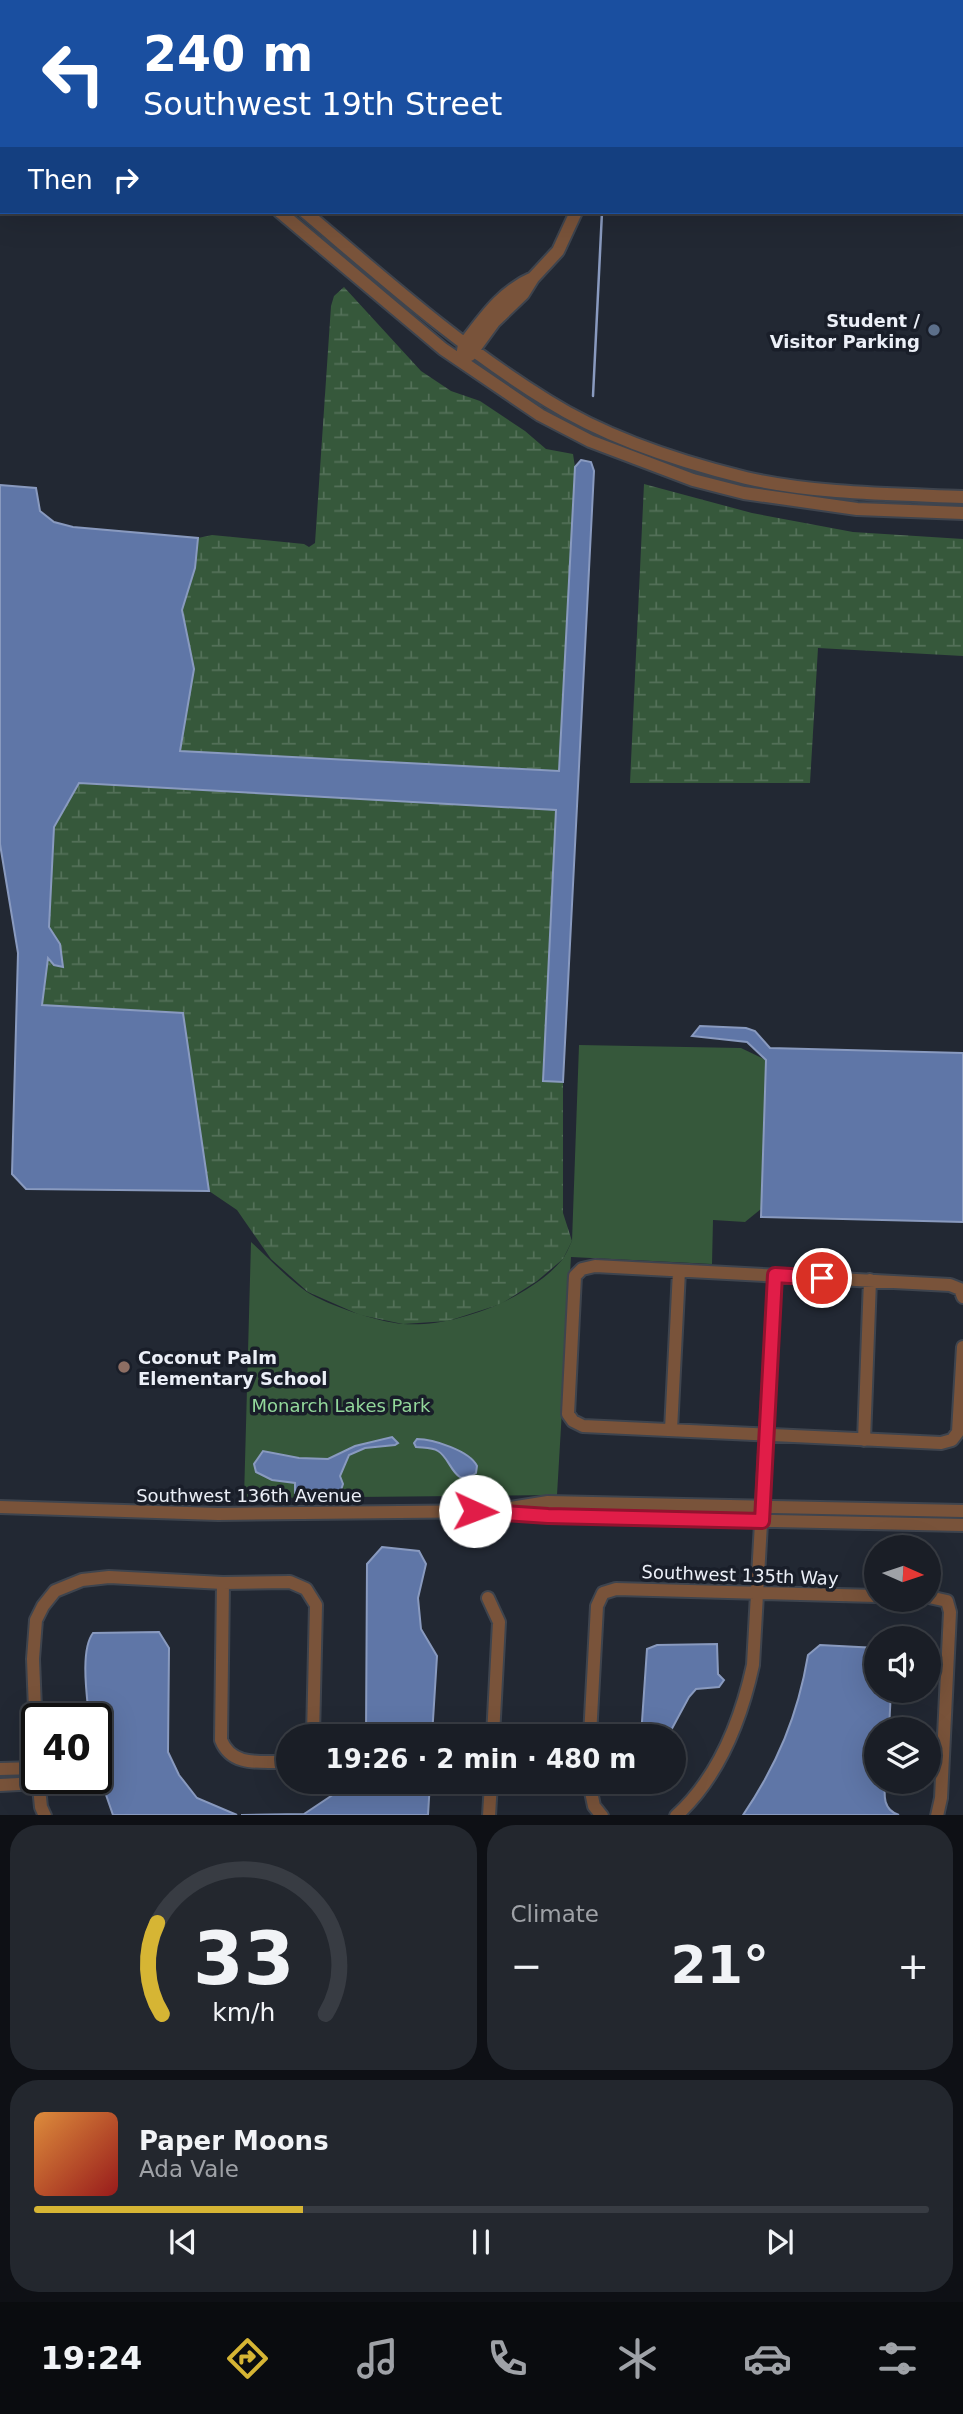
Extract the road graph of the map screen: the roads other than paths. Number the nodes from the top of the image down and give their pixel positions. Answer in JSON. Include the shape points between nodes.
{"nodes":[{"id":1,"x":282,"y":214,"type":"edge"},
{"id":2,"x":307,"y":214,"type":"edge"},
{"id":3,"x":575,"y":214,"type":"edge"},
{"id":4,"x":469,"y":347,"type":"junction"},
{"id":5,"x":462,"y":362,"type":"junction"},
{"id":6,"x":963,"y":497,"type":"edge"},
{"id":7,"x":963,"y":513,"type":"edge"},
{"id":8,"x":679,"y":1271,"type":"junction"},
{"id":9,"x":775,"y":1275,"type":"junction"},
{"id":10,"x":870,"y":1280,"type":"junction"},
{"id":11,"x":961,"y":1293,"type":"edge"},
{"id":12,"x":963,"y":1347,"type":"edge"},
{"id":13,"x":671,"y":1430,"type":"junction"},
{"id":14,"x":767,"y":1435,"type":"junction"},
{"id":15,"x":864,"y":1440,"type":"junction"},
{"id":16,"x":0,"y":1507,"type":"edge"},
{"id":17,"x":963,"y":1511,"type":"edge"},
{"id":18,"x":763,"y":1515,"type":"junction"},
{"id":19,"x":963,"y":1525,"type":"edge"},
{"id":20,"x":223,"y":1583,"type":"junction"},
{"id":21,"x":759,"y":1593,"type":"junction"},
{"id":22,"x":864,"y":1596,"type":"edge"},
{"id":23,"x":488,"y":1598,"type":"dead end"},
{"id":24,"x":942,"y":1600,"type":"edge"},
{"id":25,"x":35,"y":1703,"type":"edge"},
{"id":26,"x":313,"y":1724,"type":"edge"},
{"id":27,"x":494,"y":1724,"type":"edge"},
{"id":28,"x":591,"y":1724,"type":"edge"},
{"id":29,"x":276,"y":1761,"type":"edge"},
{"id":30,"x":21,"y":1768,"type":"edge"},
{"id":31,"x":0,"y":1769,"type":"edge"},
{"id":32,"x":21,"y":1782,"type":"edge"},
{"id":33,"x":0,"y":1785,"type":"edge"},
{"id":34,"x":40,"y":1794,"type":"edge"},
{"id":35,"x":490,"y":1794,"type":"edge"},
{"id":36,"x":592,"y":1794,"type":"edge"},
{"id":37,"x":45,"y":1815,"type":"edge"},
{"id":38,"x":489,"y":1815,"type":"edge"},
{"id":39,"x":603,"y":1815,"type":"edge"},
{"id":40,"x":676,"y":1815,"type":"edge"},
{"id":41,"x":937,"y":1815,"type":"edge"}],
"edges":[{"from":1,"to":5,"type":"street"},
{"from":2,"to":4,"type":"street"},
{"from":3,"to":4,"type":"street","via":[[558,251],[533,278],[516,285],[496,303]]},
{"from":4,"to":5,"type":"street"},
{"from":4,"to":6,"type":"street","via":[[549,402],[597,427],[701,466],[783,484]]},
{"from":5,"to":7,"type":"street","via":[[540,415],[590,441],[693,480],[786,500],[857,509]]},
{"from":8,"to":9,"type":"street"},
{"from":8,"to":13,"type":"street"},
{"from":8,"to":13,"type":"street","via":[[595,1266],[575,1276],[568,1414],[583,1426]]},
{"from":9,"to":10,"type":"street"},
{"from":9,"to":14,"type":"street"},
{"from":10,"to":11,"type":"street","via":[[950,1285]]},
{"from":10,"to":15,"type":"street"},
{"from":12,"to":15,"type":"street","via":[[958,1432],[952,1440]]},
{"from":13,"to":14,"type":"street"},
{"from":14,"to":15,"type":"street"},
{"from":14,"to":18,"type":"street"},
{"from":16,"to":18,"type":"street","name":"Southwest 136th Avenue","via":[[218,1514],[497,1511],[548,1516]]},
{"from":17,"to":18,"type":"street","name":"Southwest 136th Avenue"},
{"from":18,"to":19,"type":"street","name":"Southwest 136th Avenue"},
{"from":18,"to":21,"type":"street"},
{"from":20,"to":25,"type":"street","via":[[109,1577],[82,1580],[55,1591],[36,1620]]},
{"from":20,"to":26,"type":"street","via":[[290,1583],[306,1589],[316,1605]]},
{"from":20,"to":29,"type":"street","via":[[221,1740],[225,1751],[239,1760]]},
{"from":21,"to":22,"type":"street","name":"Southwest 135th Way"},
{"from":21,"to":28,"type":"street","name":"Southwest 135th Way","via":[[616,1589],[604,1593],[597,1605]]},
{"from":21,"to":40,"type":"street","via":[[753,1665],[744,1705],[706,1780]]},
{"from":23,"to":27,"type":"street","via":[[499,1622]]},
{"from":24,"to":41,"type":"street","via":[[947,1601],[950,1625]]},
{"from":30,"to":31,"type":"street"},
{"from":32,"to":33,"type":"street"},
{"from":34,"to":37,"type":"street"},
{"from":35,"to":38,"type":"street"},
{"from":36,"to":39,"type":"street"}]}
